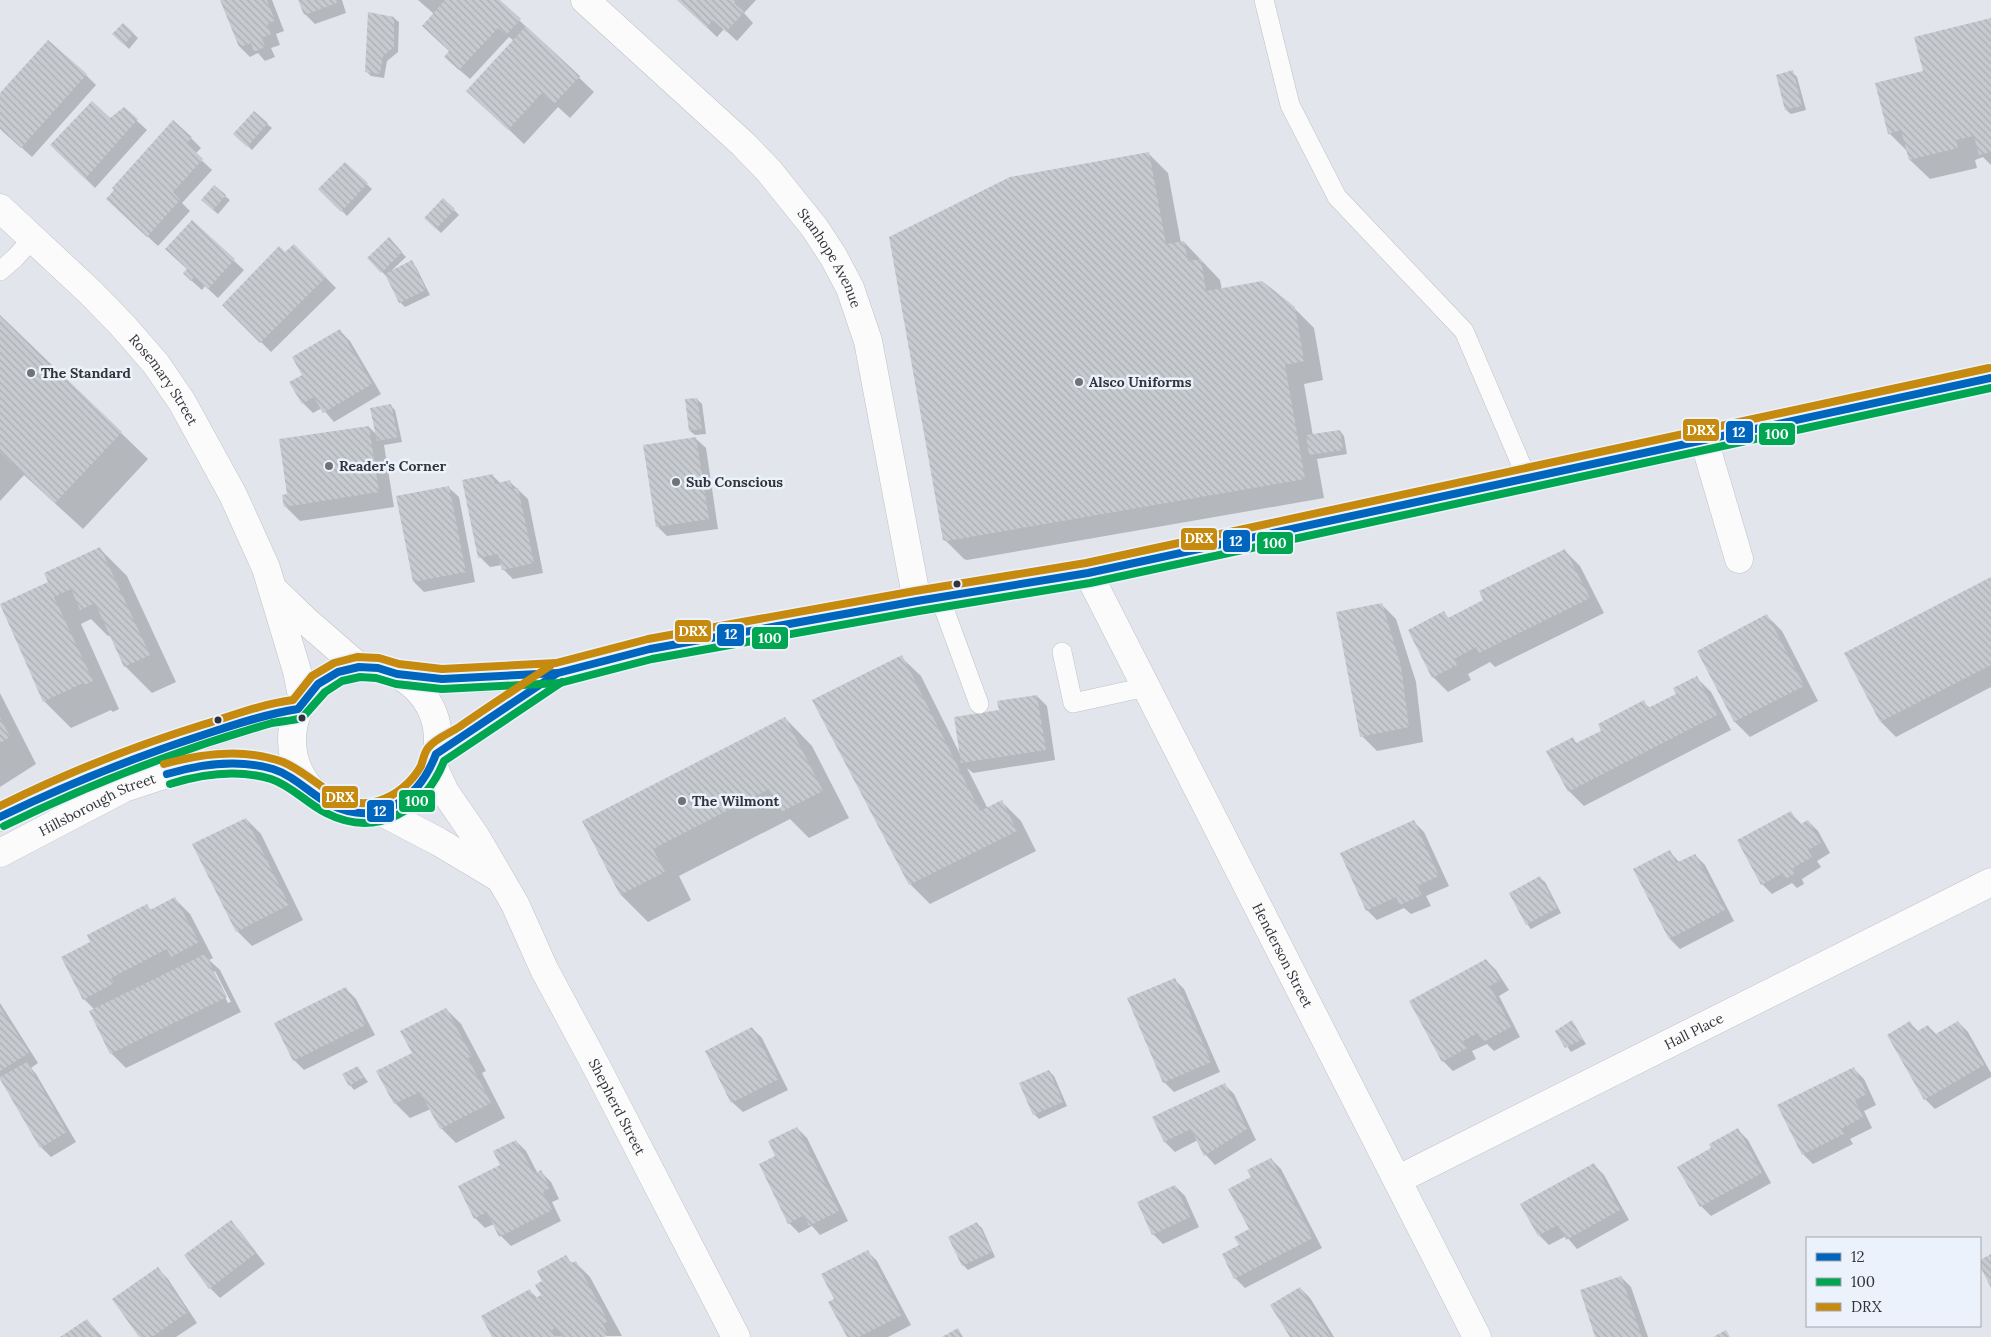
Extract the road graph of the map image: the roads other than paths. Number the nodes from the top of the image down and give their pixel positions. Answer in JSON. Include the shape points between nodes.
{"nodes":[{"id":1,"x":585,"y":0,"type":"edge"},
{"id":2,"x":1264,"y":0,"type":"edge"},
{"id":3,"x":0,"y":208,"type":"edge"},
{"id":4,"x":32,"y":239,"type":"junction"},
{"id":5,"x":0,"y":271,"type":"edge"},
{"id":6,"x":1991,"y":378,"type":"edge"},
{"id":7,"x":1704,"y":440,"type":"junction"},
{"id":8,"x":1528,"y":478,"type":"junction"},
{"id":9,"x":1739,"y":559,"type":"dead end"},
{"id":10,"x":1088,"y":574,"type":"junction"},
{"id":11,"x":273,"y":589,"type":"junction"},
{"id":12,"x":929,"y":599,"type":"junction"},
{"id":13,"x":1062,"y":652,"type":"dead end"},
{"id":14,"x":359,"y":667,"type":"junction"},
{"id":15,"x":558,"y":673,"type":"junction"},
{"id":16,"x":397,"y":674,"type":"junction"},
{"id":17,"x":1146,"y":687,"type":"junction"},
{"id":18,"x":979,"y":704,"type":"dead end"},
{"id":19,"x":301,"y":705,"type":"junction"},
{"id":20,"x":435,"y":760,"type":"junction"},
{"id":21,"x":311,"y":790,"type":"junction"},
{"id":22,"x":380,"y":811,"type":"junction"},
{"id":23,"x":0,"y":817,"type":"edge"},
{"id":24,"x":0,"y":853,"type":"edge"},
{"id":25,"x":497,"y":876,"type":"junction"},
{"id":26,"x":1991,"y":882,"type":"edge"},
{"id":27,"x":1397,"y":1180,"type":"junction"},
{"id":28,"x":736,"y":1337,"type":"edge"},
{"id":29,"x":1476,"y":1337,"type":"edge"}],
"edges":[{"from":1,"to":12,"type":"street","name":"Stanhope Avenue","via":[[743,144],[814,227],[832,256],[850,288],[868,341]]},
{"from":2,"to":8,"type":"lane","via":[[1290,105],[1337,197],[1464,331]]},
{"from":3,"to":4,"type":"street","name":"Rosemary Street"},
{"from":4,"to":5,"type":"lane"},
{"from":4,"to":11,"type":"street","name":"Rosemary Street","via":[[123,326],[156,364],[182,402],[237,504]]},
{"from":6,"to":7,"type":"street"},
{"from":7,"to":8,"type":"street"},
{"from":7,"to":9,"type":"street"},
{"from":8,"to":10,"type":"street"},
{"from":10,"to":12,"type":"street"},
{"from":10,"to":17,"type":"street","name":"Henderson Street"},
{"from":11,"to":14,"type":"street","name":"Rosemary Street"},
{"from":11,"to":19,"type":"street","name":"Rosemary Street","via":[[297,671]]},
{"from":12,"to":15,"type":"street","via":[[650,649]]},
{"from":12,"to":18,"type":"lane"},
{"from":13,"to":17,"type":"lane","via":[[1073,704]]},
{"from":14,"to":16,"type":"street"},
{"from":14,"to":19,"type":"street","via":[[338,672],[318,684]]},
{"from":15,"to":16,"type":"street","via":[[442,679]]},
{"from":15,"to":20,"type":"street"},
{"from":16,"to":20,"type":"street","via":[[412,683],[433,714],[438,736]]},
{"from":17,"to":27,"type":"street","name":"Henderson Street"},
{"from":19,"to":21,"type":"street","via":[[292,728],[292,752],[298,770]]},
{"from":19,"to":23,"type":"street","name":"Hillsborough Street","via":[[166,747],[59,788]]},
{"from":20,"to":22,"type":"street","via":[[423,784],[413,794],[402,803]]},
{"from":20,"to":25,"type":"street","name":"Shepherd Street","via":[[445,792],[476,837]]},
{"from":21,"to":22,"type":"street","via":[[341,810]]},
{"from":21,"to":24,"type":"street","name":"Hillsborough Street","via":[[291,775],[270,768],[217,763],[182,769],[124,788]]},
{"from":22,"to":25,"type":"street","name":"Shepherd Street"},
{"from":25,"to":28,"type":"street","name":"Shepherd Street","via":[[515,904],[544,969]]},
{"from":26,"to":27,"type":"street","name":"Hall Place"},
{"from":27,"to":29,"type":"street","name":"Henderson Street"}]}
